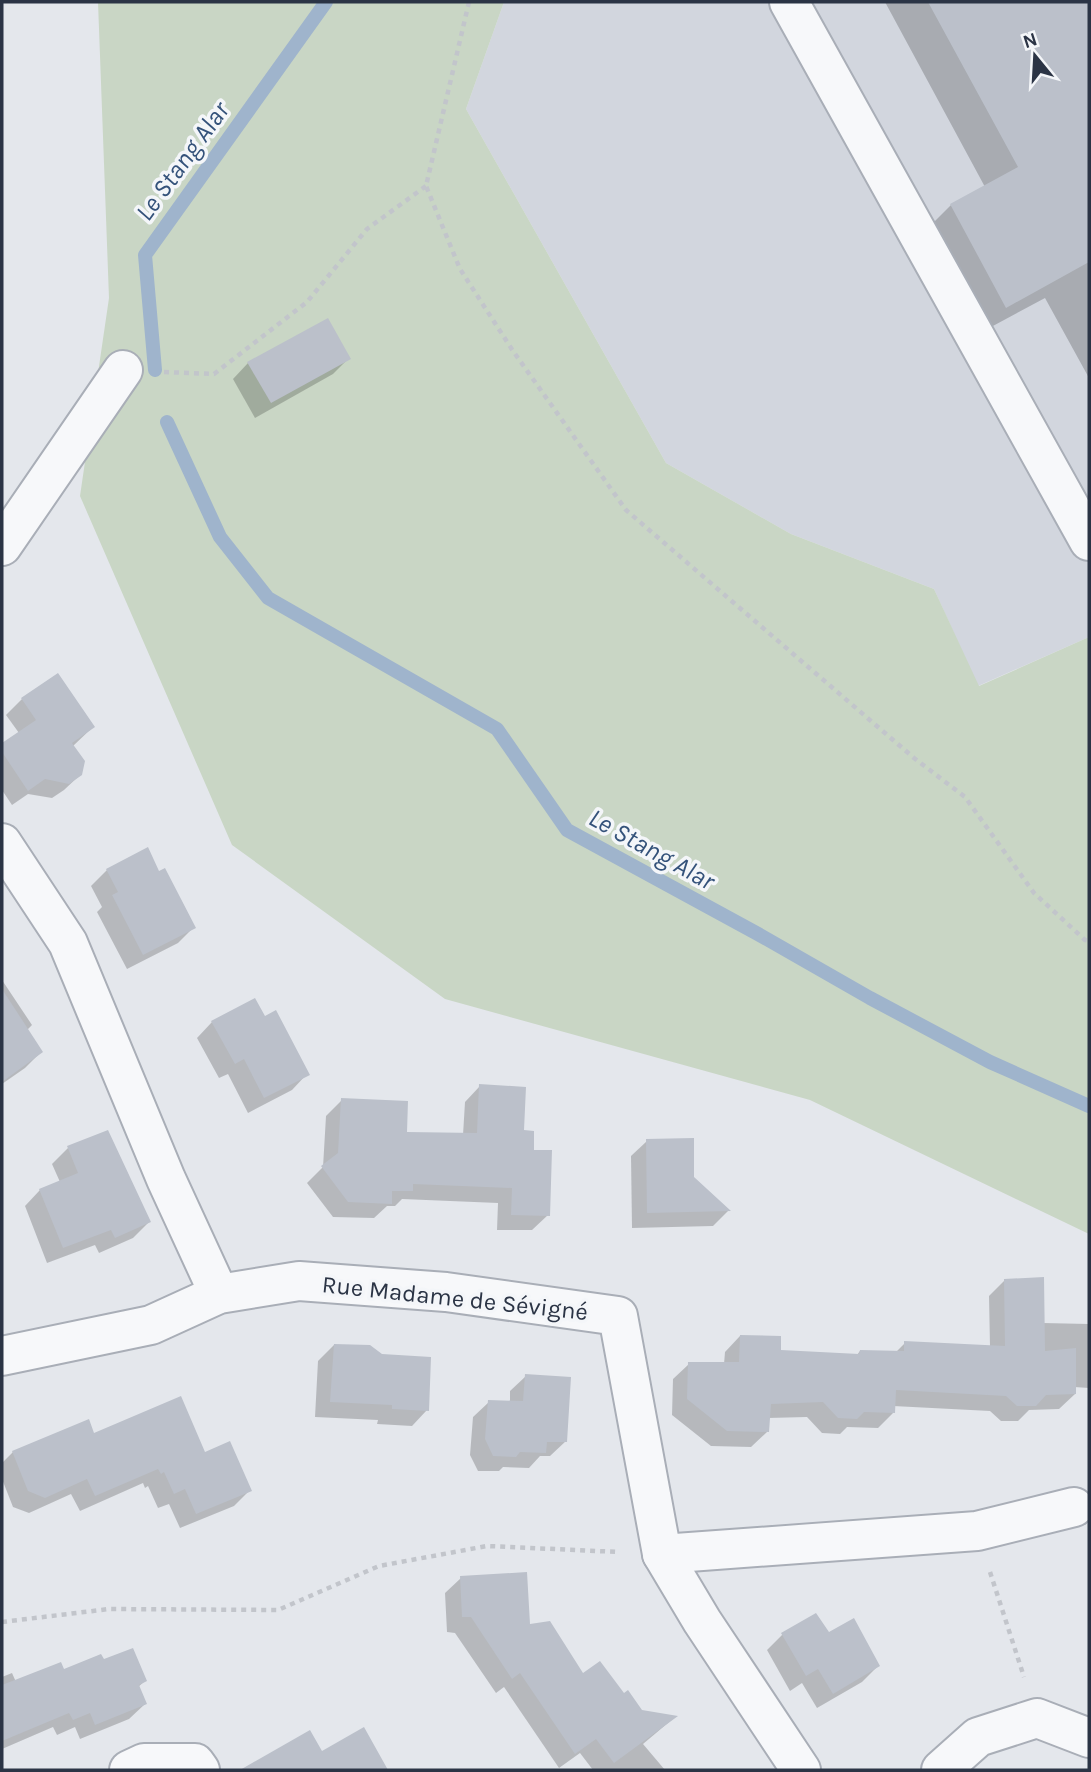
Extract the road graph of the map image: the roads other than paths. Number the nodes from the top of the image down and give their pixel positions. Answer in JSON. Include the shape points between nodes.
{"nodes":[{"id":1,"x":789,"y":2,"type":"edge"},
{"id":2,"x":122,"y":370,"type":"road end"},
{"id":3,"x":1089,"y":541,"type":"edge"},
{"id":4,"x":2,"y":547,"type":"edge"},
{"id":5,"x":2,"y":843,"type":"edge"},
{"id":6,"x":219,"y":1294,"type":"junction"},
{"id":7,"x":2,"y":1356,"type":"edge"},
{"id":8,"x":1074,"y":1507,"type":"dead end"},
{"id":9,"x":662,"y":1554,"type":"junction"},
{"id":10,"x":1089,"y":1738,"type":"edge"},
{"id":11,"x":129,"y":1770,"type":"edge"},
{"id":12,"x":200,"y":1770,"type":"edge"},
{"id":13,"x":801,"y":1770,"type":"edge"},
{"id":14,"x":941,"y":1770,"type":"edge"}],
"edges":[{"from":1,"to":3,"type":"street"},
{"from":2,"to":4,"type":"street"},
{"from":5,"to":6,"type":"street","via":[[68,943]]},
{"from":6,"to":7,"type":"street","name":"Rue Madame de Sévigné","via":[[151,1325]]},
{"from":6,"to":9,"type":"street","name":"Rue Madame de Sévigné","via":[[299,1281],[446,1292],[618,1316]]},
{"from":8,"to":9,"type":"street","via":[[977,1531]]},
{"from":9,"to":13,"type":"street","name":"Rue Madame de Sévigné"},
{"from":10,"to":14,"type":"street","via":[[1037,1718],[978,1737]]},
{"from":11,"to":12,"type":"street","via":[[144,1763],[195,1763]]}]}
